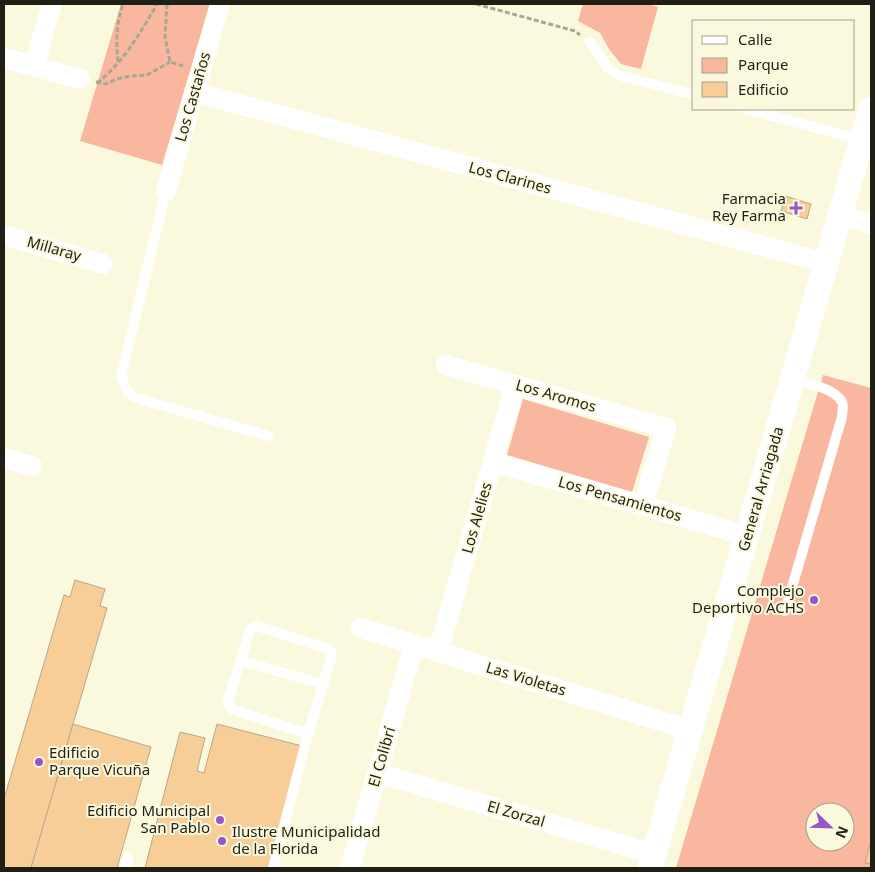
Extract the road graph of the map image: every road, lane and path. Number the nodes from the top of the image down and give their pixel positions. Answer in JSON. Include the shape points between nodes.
{"nodes":[{"id":1,"x":52,"y":4,"type":"edge"},
{"id":2,"x":124,"y":4,"type":"edge"},
{"id":3,"x":157,"y":4,"type":"edge"},
{"id":4,"x":167,"y":4,"type":"edge"},
{"id":5,"x":220,"y":4,"type":"edge"},
{"id":6,"x":476,"y":4,"type":"edge"},
{"id":7,"x":590,"y":42,"type":"joint"},
{"id":8,"x":4,"y":58,"type":"edge"},
{"id":9,"x":118,"y":62,"type":"junction"},
{"id":10,"x":170,"y":62,"type":"junction"},
{"id":11,"x":34,"y":66,"type":"junction"},
{"id":12,"x":200,"y":72,"type":"junction"},
{"id":13,"x":89,"y":81,"type":"junction"},
{"id":14,"x":194,"y":92,"type":"junction"},
{"id":15,"x":692,"y":94,"type":"edge"},
{"id":16,"x":871,"y":109,"type":"edge"},
{"id":17,"x":750,"y":110,"type":"edge"},
{"id":18,"x":862,"y":140,"type":"junction"},
{"id":19,"x":166,"y":191,"type":"joint"},
{"id":20,"x":840,"y":215,"type":"junction"},
{"id":21,"x":871,"y":224,"type":"edge"},
{"id":22,"x":4,"y":235,"type":"edge"},
{"id":23,"x":826,"y":263,"type":"junction"},
{"id":24,"x":103,"y":264,"type":"dead end"},
{"id":25,"x":446,"y":365,"type":"dead end"},
{"id":26,"x":792,"y":380,"type":"junction"},
{"id":27,"x":516,"y":385,"type":"junction"},
{"id":28,"x":268,"y":436,"type":"dead end"},
{"id":29,"x":4,"y":458,"type":"edge"},
{"id":30,"x":493,"y":462,"type":"junction"},
{"id":31,"x":32,"y":466,"type":"dead end"},
{"id":32,"x":643,"y":506,"type":"junction"},
{"id":33,"x":747,"y":536,"type":"junction"},
{"id":34,"x":785,"y":611,"type":"dead end"},
{"id":35,"x":361,"y":628,"type":"dead end"},
{"id":36,"x":414,"y":645,"type":"junction"},
{"id":37,"x":438,"y":652,"type":"junction"},
{"id":38,"x":241,"y":661,"type":"junction"},
{"id":39,"x":323,"y":684,"type":"junction"},
{"id":40,"x":690,"y":730,"type":"junction"},
{"id":41,"x":308,"y":734,"type":"junction"},
{"id":42,"x":378,"y":773,"type":"junction"},
{"id":43,"x":128,"y":858,"type":"dead end"},
{"id":44,"x":652,"y":861,"type":"edge"},
{"id":45,"x":125,"y":868,"type":"edge"},
{"id":46,"x":273,"y":868,"type":"edge"},
{"id":47,"x":350,"y":868,"type":"edge"}],
"edges":[{"from":1,"to":11,"type":"street"},
{"from":2,"to":9,"type":"path","via":[[116,29]]},
{"from":3,"to":9,"type":"path"},
{"from":4,"to":10,"type":"path","via":[[165,37]]},
{"from":5,"to":12,"type":"street","name":"Los Castaños"},
{"from":6,"to":7,"type":"path","via":[[575,31]]},
{"from":7,"to":15,"type":"lane","via":[[608,68],[618,75]]},
{"from":8,"to":11,"type":"street"},
{"from":9,"to":13,"type":"path","via":[[106,76]]},
{"from":10,"to":12,"type":"path"},
{"from":10,"to":13,"type":"path","via":[[147,75],[130,76],[106,84]]},
{"from":11,"to":13,"type":"street"},
{"from":12,"to":14,"type":"street","name":"Los Castaños"},
{"from":14,"to":19,"type":"street","name":"Los Castaños"},
{"from":14,"to":23,"type":"street","name":"Los Clarines"},
{"from":16,"to":18,"type":"street","name":"General Arriagada"},
{"from":17,"to":18,"type":"lane"},
{"from":18,"to":20,"type":"street","name":"General Arriagada"},
{"from":19,"to":28,"type":"lane","via":[[121,376],[126,389],[133,397]]},
{"from":20,"to":21,"type":"street"},
{"from":20,"to":23,"type":"street","name":"General Arriagada"},
{"from":22,"to":24,"type":"street","name":"Millaray"},
{"from":23,"to":26,"type":"street","name":"General Arriagada"},
{"from":25,"to":27,"type":"street","name":"Los Aromos"},
{"from":26,"to":33,"type":"street","name":"General Arriagada"},
{"from":26,"to":34,"type":"lane","via":[[836,394],[843,403],[842,417]]},
{"from":27,"to":30,"type":"street","name":"Los Alelies"},
{"from":27,"to":32,"type":"street","name":"Los Aromos","via":[[666,428]]},
{"from":29,"to":31,"type":"street"},
{"from":30,"to":32,"type":"street","name":"Los Pensamientos"},
{"from":30,"to":37,"type":"street","name":"Los Alelies"},
{"from":32,"to":33,"type":"street","name":"Los Pensamientos"},
{"from":33,"to":40,"type":"street","name":"General Arriagada"},
{"from":35,"to":36,"type":"street","name":"Las Violetas"},
{"from":36,"to":37,"type":"street","name":"Las Violetas"},
{"from":36,"to":42,"type":"street","name":"El Colibrí"},
{"from":37,"to":40,"type":"street","name":"Las Violetas"},
{"from":38,"to":39,"type":"lane"},
{"from":38,"to":39,"type":"lane","via":[[250,630],[256,626],[331,652]]},
{"from":38,"to":41,"type":"lane","via":[[229,706]]},
{"from":39,"to":41,"type":"lane"},
{"from":40,"to":44,"type":"street","name":"General Arriagada"},
{"from":41,"to":46,"type":"lane"},
{"from":42,"to":44,"type":"street","name":"El Zorzal"},
{"from":42,"to":47,"type":"street","name":"El Colibrí"},
{"from":43,"to":45,"type":"lane"}]}
